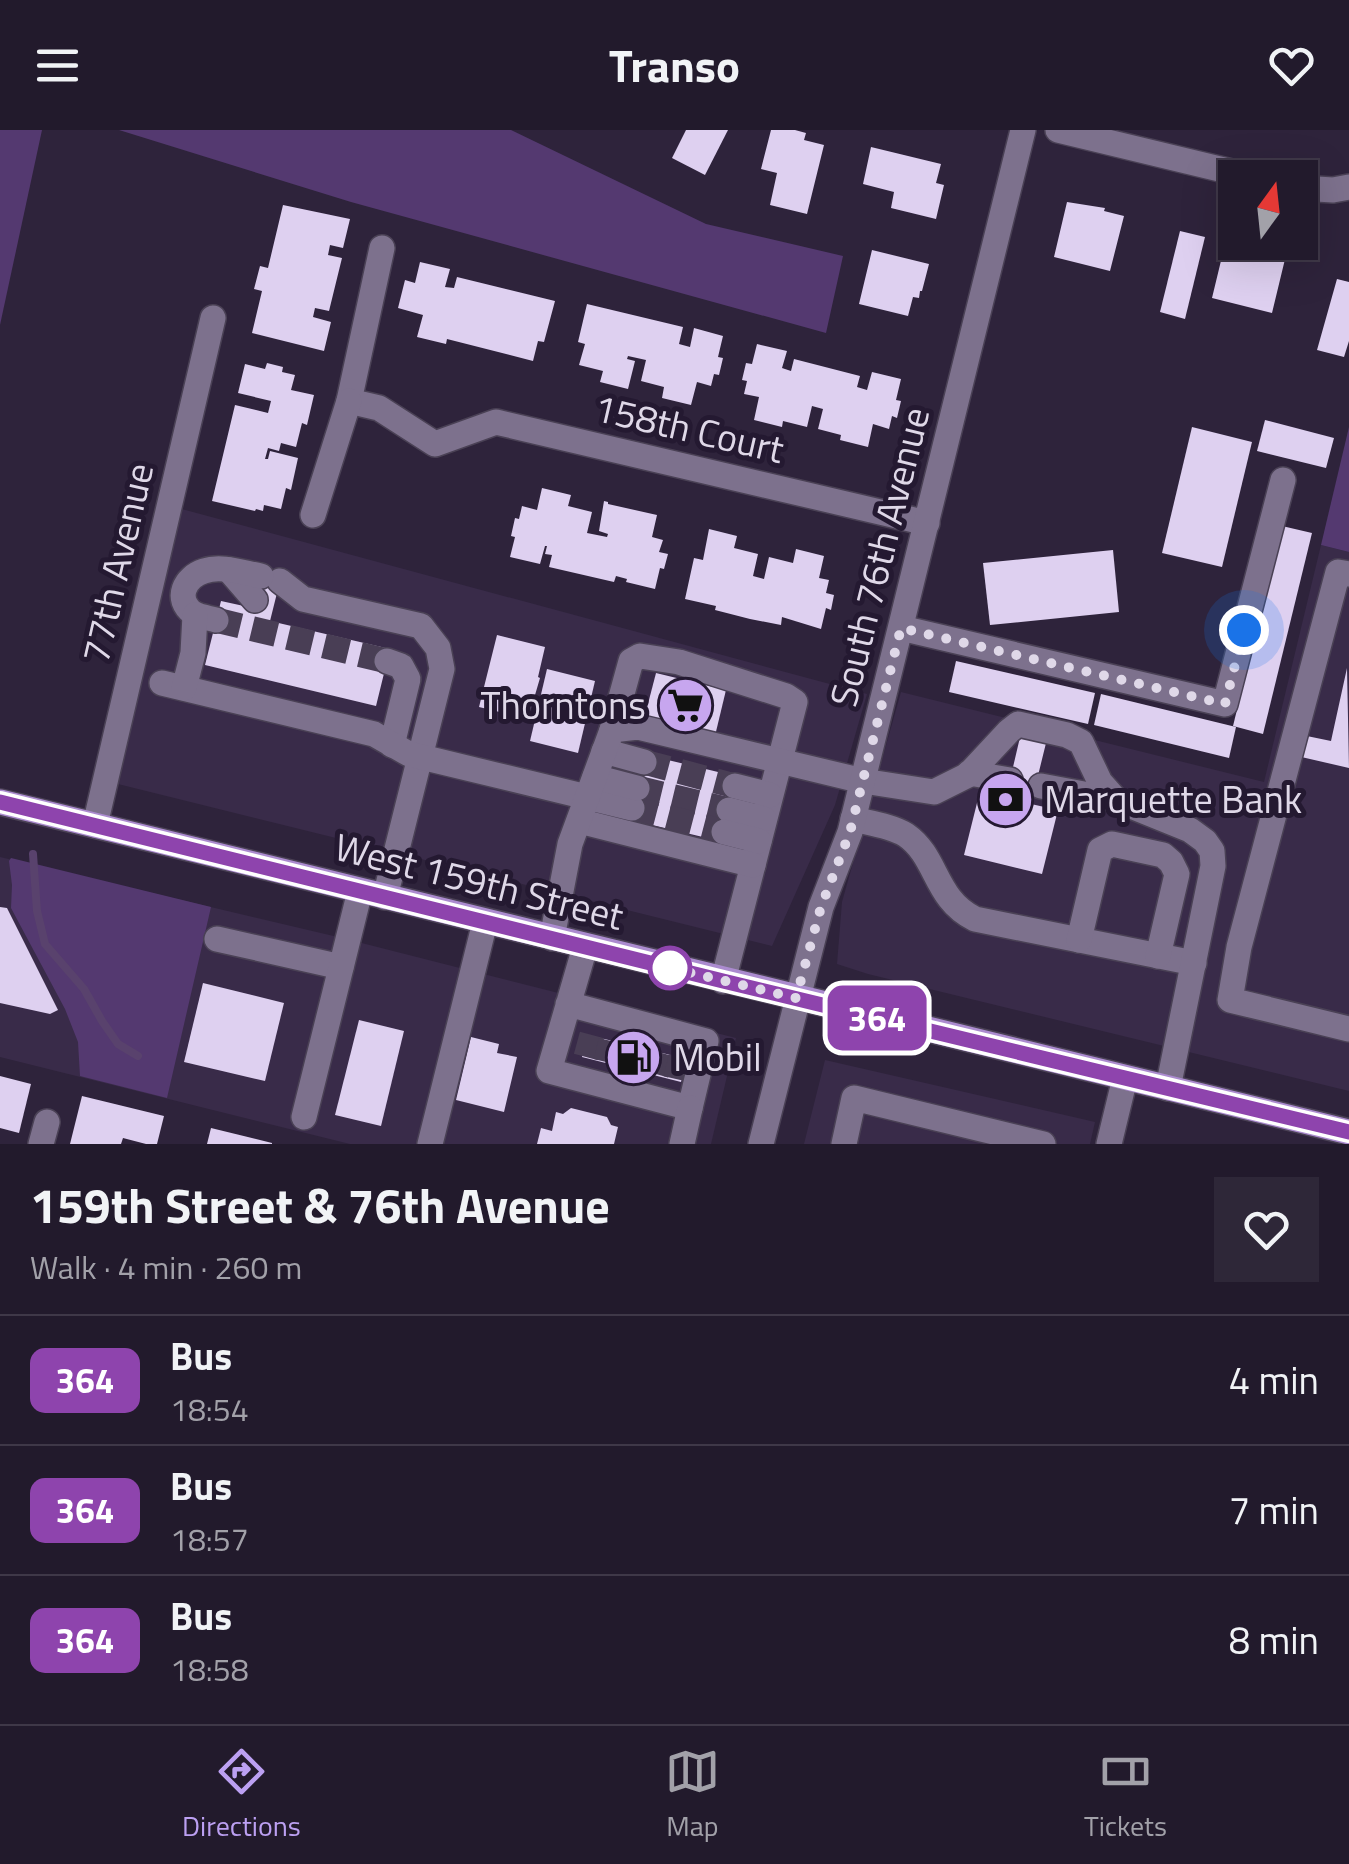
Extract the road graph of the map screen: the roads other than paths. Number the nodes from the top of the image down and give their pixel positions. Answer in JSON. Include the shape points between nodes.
{"nodes":[{"id":1,"x":1023,"y":130,"type":"edge"},
{"id":2,"x":1058,"y":130,"type":"edge"},
{"id":3,"x":1218,"y":169,"type":"edge"},
{"id":4,"x":1349,"y":187,"type":"edge"},
{"id":5,"x":1318,"y":189,"type":"edge"},
{"id":6,"x":382,"y":248,"type":"dead end"},
{"id":7,"x":212,"y":318,"type":"dead end"},
{"id":8,"x":350,"y":402,"type":"junction"},
{"id":9,"x":1283,"y":480,"type":"dead end"},
{"id":10,"x":314,"y":515,"type":"dead end"},
{"id":11,"x":927,"y":523,"type":"junction"},
{"id":12,"x":1349,"y":574,"type":"edge"},
{"id":13,"x":901,"y":628,"type":"junction"},
{"id":14,"x":387,"y":662,"type":"dead end"},
{"id":15,"x":608,"y":741,"type":"junction"},
{"id":16,"x":392,"y":744,"type":"junction"},
{"id":17,"x":419,"y":756,"type":"junction"},
{"id":18,"x":779,"y":760,"type":"junction"},
{"id":19,"x":644,"y":762,"type":"tunnel mouth"},
{"id":20,"x":969,"y":774,"type":"junction"},
{"id":21,"x":1010,"y":780,"type":"dead end"},
{"id":22,"x":862,"y":781,"type":"junction"},
{"id":23,"x":1042,"y":786,"type":"dead end"},
{"id":24,"x":587,"y":798,"type":"junction"},
{"id":25,"x":635,"y":798,"type":"tunnel mouth"},
{"id":26,"x":1116,"y":800,"type":"junction"},
{"id":27,"x":0,"y":802,"type":"edge"},
{"id":28,"x":853,"y":819,"type":"junction"},
{"id":29,"x":95,"y":826,"type":"junction"},
{"id":30,"x":762,"y":830,"type":"junction"},
{"id":31,"x":372,"y":894,"type":"junction"},
{"id":32,"x":485,"y":922,"type":"junction"},
{"id":33,"x":552,"y":938,"type":"junction"},
{"id":34,"x":216,"y":939,"type":"dead end"},
{"id":35,"x":1080,"y":940,"type":"junction"},
{"id":36,"x":585,"y":946,"type":"junction"},
{"id":37,"x":1158,"y":956,"type":"junction"},
{"id":38,"x":1194,"y":963,"type":"junction"},
{"id":39,"x":341,"y":967,"type":"junction"},
{"id":40,"x":723,"y":981,"type":"junction"},
{"id":41,"x":796,"y":998,"type":"junction"},
{"id":42,"x":568,"y":1004,"type":"junction"},
{"id":43,"x":1349,"y":1029,"type":"edge"},
{"id":44,"x":610,"y":1051,"type":"junction"},
{"id":45,"x":671,"y":1071,"type":"junction"},
{"id":46,"x":1125,"y":1078,"type":"junction"},
{"id":47,"x":1168,"y":1088,"type":"junction"},
{"id":48,"x":304,"y":1116,"type":"dead end"},
{"id":49,"x":1349,"y":1132,"type":"edge"},
{"id":50,"x":430,"y":1144,"type":"edge"},
{"id":51,"x":682,"y":1144,"type":"edge"},
{"id":52,"x":761,"y":1144,"type":"edge"},
{"id":53,"x":844,"y":1144,"type":"edge"},
{"id":54,"x":1044,"y":1144,"type":"edge"},
{"id":55,"x":1108,"y":1144,"type":"edge"}],
"edges":[{"from":1,"to":11,"type":"street","name":"South 76th Avenue"},
{"from":2,"to":3,"type":"street"},
{"from":4,"to":5,"type":"street"},
{"from":6,"to":8,"type":"street"},
{"from":7,"to":29,"type":"street","name":"77th Avenue"},
{"from":8,"to":10,"type":"street"},
{"from":8,"to":11,"type":"street","name":"158th Court","via":[[379,408],[435,444],[496,422]]},
{"from":9,"to":13,"type":"street","via":[[1225,704]]},
{"from":11,"to":13,"type":"street","name":"South 76th Avenue"},
{"from":12,"to":43,"type":"street","via":[[1338,572],[1230,1000]]},
{"from":13,"to":22,"type":"street","name":"South 76th Avenue"},
{"from":14,"to":16,"type":"street","via":[[400,666],[408,679]]},
{"from":15,"to":18,"type":"street","via":[[638,727]]},
{"from":15,"to":18,"type":"street","via":[[631,661],[640,656],[679,662],[795,702]]},
{"from":15,"to":19,"type":"street"},
{"from":15,"to":24,"type":"street"},
{"from":16,"to":17,"type":"street"},
{"from":16,"to":17,"type":"street","via":[[374,734],[173,686],[206,617],[184,603],[186,582],[219,568],[267,591],[421,626],[438,648],[442,670]]},
{"from":17,"to":24,"type":"street"},
{"from":17,"to":31,"type":"street"},
{"from":18,"to":22,"type":"street"},
{"from":18,"to":30,"type":"street"},
{"from":20,"to":21,"type":"street"},
{"from":20,"to":22,"type":"street","via":[[934,792]]},
{"from":20,"to":26,"type":"street","via":[[1018,724],[1081,742]]},
{"from":22,"to":28,"type":"street","name":"South 76th Avenue"},
{"from":23,"to":26,"type":"street"},
{"from":24,"to":25,"type":"street"},
{"from":24,"to":30,"type":"street"},
{"from":24,"to":33,"type":"street","via":[[570,844]]},
{"from":26,"to":38,"type":"street","via":[[1190,830],[1212,851]]},
{"from":27,"to":29,"type":"main road","name":"West 159th Street"},
{"from":28,"to":35,"type":"street","via":[[904,833],[960,912]]},
{"from":28,"to":41,"type":"street","name":"South 76th Avenue"},
{"from":29,"to":31,"type":"main road","name":"West 159th Street"},
{"from":30,"to":30,"type":"street","via":[[730,810]]},
{"from":30,"to":40,"type":"street"},
{"from":31,"to":32,"type":"main road","name":"West 159th Street"},
{"from":31,"to":39,"type":"street"},
{"from":32,"to":33,"type":"main road","name":"West 159th Street"},
{"from":32,"to":50,"type":"street"},
{"from":33,"to":36,"type":"main road","name":"West 159th Street"},
{"from":34,"to":39,"type":"street"},
{"from":35,"to":37,"type":"street"},
{"from":35,"to":37,"type":"street","via":[[1100,850],[1126,846],[1163,855],[1176,874]]},
{"from":36,"to":40,"type":"main road","name":"West 159th Street"},
{"from":36,"to":42,"type":"street"},
{"from":37,"to":38,"type":"street"},
{"from":38,"to":47,"type":"street"},
{"from":39,"to":48,"type":"street"},
{"from":40,"to":41,"type":"main road","name":"West 159th Street"},
{"from":41,"to":46,"type":"main road","name":"West 159th Street"},
{"from":41,"to":52,"type":"street","name":"South 76th Avenue"},
{"from":42,"to":44,"type":"street"},
{"from":42,"to":44,"type":"street","via":[[550,1071]]},
{"from":44,"to":45,"type":"street"},
{"from":44,"to":45,"type":"street"},
{"from":45,"to":51,"type":"street"},
{"from":46,"to":47,"type":"main road","name":"West 159th Street"},
{"from":46,"to":55,"type":"street"},
{"from":47,"to":49,"type":"main road","name":"West 159th Street"},
{"from":53,"to":54,"type":"street","via":[[854,1098]]}]}
